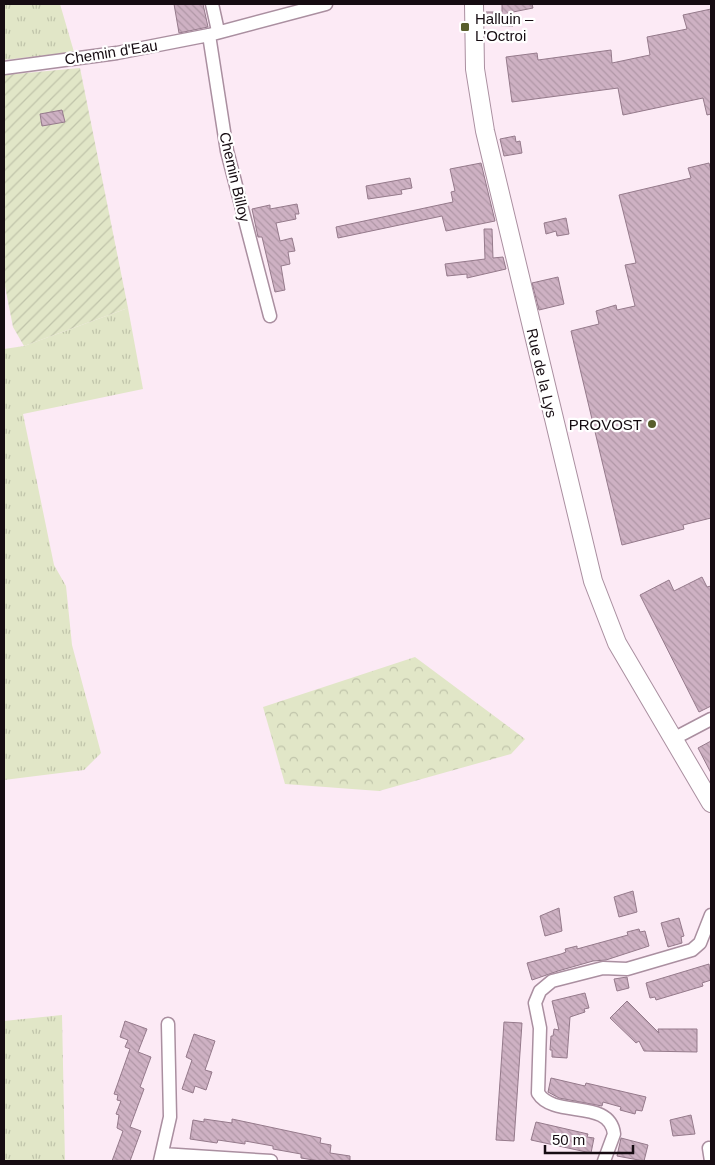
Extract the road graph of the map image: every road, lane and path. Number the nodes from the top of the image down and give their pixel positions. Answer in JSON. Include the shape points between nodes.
{"nodes":[{"id":1,"x":212,"y":4,"type":"edge"},
{"id":2,"x":326,"y":4,"type":"edge"},
{"id":3,"x":474,"y":4,"type":"edge"},
{"id":4,"x":213,"y":33,"type":"junction"},
{"id":5,"x":4,"y":68,"type":"edge"},
{"id":6,"x":270,"y":316,"type":"dead end"},
{"id":7,"x":711,"y":719,"type":"edge"},
{"id":8,"x":673,"y":739,"type":"junction"},
{"id":9,"x":711,"y":803,"type":"edge"},
{"id":10,"x":711,"y":914,"type":"edge"},
{"id":11,"x":168,"y":1024,"type":"dead end"},
{"id":12,"x":709,"y":1148,"type":"dead end"},
{"id":13,"x":161,"y":1158,"type":"edge"},
{"id":14,"x":271,"y":1161,"type":"edge"},
{"id":15,"x":604,"y":1161,"type":"edge"},
{"id":16,"x":711,"y":1161,"type":"edge"}],
"edges":[{"from":1,"to":4,"type":"street"},
{"from":2,"to":4,"type":"street","name":"Chemin d'Eau"},
{"from":3,"to":8,"type":"main road","name":"Rue de la Lys","via":[[475,69],[485,131],[588,563],[612,633]]},
{"from":4,"to":5,"type":"street","name":"Chemin d'Eau","via":[[117,52]]},
{"from":4,"to":6,"type":"street","name":"Chemin Billoy","via":[[227,151]]},
{"from":7,"to":8,"type":"street"},
{"from":8,"to":9,"type":"main road","name":"Rue de la Lys"},
{"from":10,"to":15,"type":"street","via":[[700,943],[692,950],[627,969],[603,968],[552,981],[538,995],[535,1007],[540,1028],[538,1093],[550,1103],[600,1114],[608,1120],[614,1134]]},
{"from":11,"to":13,"type":"street","via":[[170,1117]]},
{"from":12,"to":16,"type":"street"},
{"from":13,"to":14,"type":"street"}]}
